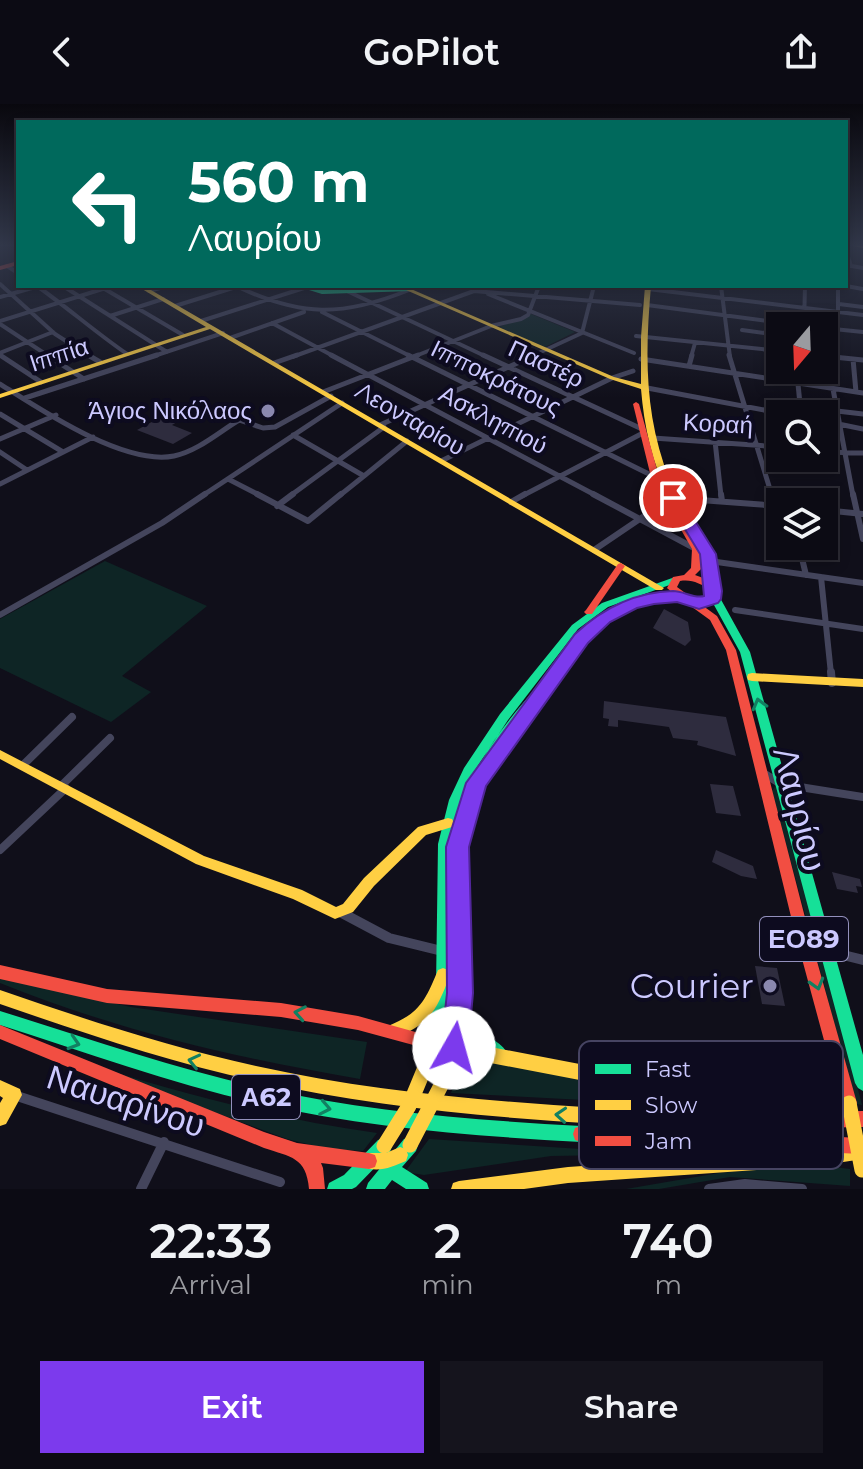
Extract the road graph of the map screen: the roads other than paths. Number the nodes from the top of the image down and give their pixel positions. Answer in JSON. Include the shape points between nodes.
{"nodes":[{"id":1,"x":14,"y":297,"type":"edge"},
{"id":2,"x":53,"y":297,"type":"edge"},
{"id":3,"x":77,"y":297,"type":"edge"},
{"id":4,"x":80,"y":297,"type":"edge"},
{"id":5,"x":118,"y":297,"type":"edge"},
{"id":6,"x":159,"y":297,"type":"edge"},
{"id":7,"x":204,"y":297,"type":"edge"},
{"id":8,"x":256,"y":297,"type":"edge"},
{"id":9,"x":276,"y":297,"type":"edge"},
{"id":10,"x":361,"y":297,"type":"edge"},
{"id":11,"x":392,"y":297,"type":"edge"},
{"id":12,"x":429,"y":297,"type":"edge"},
{"id":13,"x":459,"y":297,"type":"edge"},
{"id":14,"x":499,"y":297,"type":"edge"},
{"id":15,"x":535,"y":297,"type":"edge"},
{"id":16,"x":554,"y":297,"type":"edge"},
{"id":17,"x":591,"y":297,"type":"edge"},
{"id":18,"x":644,"y":297,"type":"edge"},
{"id":19,"x":712,"y":297,"type":"edge"},
{"id":20,"x":805,"y":297,"type":"edge"},
{"id":21,"x":839,"y":297,"type":"edge"},
{"id":22,"x":721,"y":298,"type":"junction"},
{"id":23,"x":163,"y":299,"type":"junction"},
{"id":24,"x":590,"y":300,"type":"junction"},
{"id":25,"x":264,"y":301,"type":"junction"},
{"id":26,"x":60,"y":302,"type":"junction"},
{"id":27,"x":440,"y":303,"type":"junction"},
{"id":28,"x":374,"y":304,"type":"junction"},
{"id":29,"x":839,"y":304,"type":"junction"},
{"id":30,"x":643,"y":305,"type":"junction"},
{"id":31,"x":175,"y":306,"type":"junction"},
{"id":32,"x":863,"y":307,"type":"edge"},
{"id":33,"x":136,"y":308,"type":"junction"},
{"id":34,"x":804,"y":308,"type":"junction"},
{"id":35,"x":31,"y":311,"type":"junction"},
{"id":36,"x":306,"y":311,"type":"junction"},
{"id":37,"x":530,"y":311,"type":"junction"},
{"id":38,"x":322,"y":312,"type":"junction"},
{"id":39,"x":804,"y":312,"type":"edge"},
{"id":40,"x":838,"y":312,"type":"junction"},
{"id":41,"x":722,"y":315,"type":"junction"},
{"id":42,"x":863,"y":315,"type":"edge"},
{"id":43,"x":110,"y":316,"type":"junction"},
{"id":44,"x":402,"y":317,"type":"junction"},
{"id":45,"x":766,"y":321,"type":"edge"},
{"id":46,"x":0,"y":322,"type":"edge"},
{"id":47,"x":272,"y":323,"type":"junction"},
{"id":48,"x":206,"y":324,"type":"junction"},
{"id":49,"x":491,"y":326,"type":"junction"},
{"id":50,"x":838,"y":329,"type":"edge"},
{"id":51,"x":742,"y":330,"type":"dead end"},
{"id":52,"x":53,"y":332,"type":"junction"},
{"id":53,"x":361,"y":332,"type":"junction"},
{"id":54,"x":863,"y":332,"type":"edge"},
{"id":55,"x":582,"y":333,"type":"junction"},
{"id":56,"x":766,"y":333,"type":"edge"},
{"id":57,"x":183,"y":335,"type":"junction"},
{"id":58,"x":226,"y":336,"type":"junction"},
{"id":59,"x":640,"y":337,"type":"junction"},
{"id":60,"x":453,"y":341,"type":"junction"},
{"id":61,"x":26,"y":343,"type":"junction"},
{"id":62,"x":695,"y":343,"type":"junction"},
{"id":63,"x":156,"y":345,"type":"junction"},
{"id":64,"x":728,"y":346,"type":"junction"},
{"id":65,"x":318,"y":347,"type":"junction"},
{"id":66,"x":547,"y":350,"type":"junction"},
{"id":67,"x":766,"y":350,"type":"edge"},
{"id":68,"x":167,"y":352,"type":"junction"},
{"id":69,"x":0,"y":354,"type":"edge"},
{"id":70,"x":127,"y":354,"type":"junction"},
{"id":71,"x":638,"y":356,"type":"junction"},
{"id":72,"x":412,"y":357,"type":"junction"},
{"id":73,"x":838,"y":357,"type":"edge"},
{"id":74,"x":853,"y":359,"type":"junction"},
{"id":75,"x":863,"y":360,"type":"edge"},
{"id":76,"x":100,"y":362,"type":"junction"},
{"id":77,"x":274,"y":363,"type":"junction"},
{"id":78,"x":689,"y":366,"type":"junction"},
{"id":79,"x":510,"y":368,"type":"junction"},
{"id":80,"x":633,"y":371,"type":"junction"},
{"id":81,"x":71,"y":372,"type":"junction"},
{"id":82,"x":369,"y":374,"type":"junction"},
{"id":83,"x":735,"y":374,"type":"junction"},
{"id":84,"x":612,"y":378,"type":"junction"},
{"id":85,"x":84,"y":379,"type":"junction"},
{"id":86,"x":766,"y":379,"type":"edge"},
{"id":87,"x":41,"y":382,"type":"junction"},
{"id":88,"x":0,"y":384,"type":"edge"},
{"id":89,"x":798,"y":384,"type":"joint"},
{"id":90,"x":470,"y":386,"type":"junction"},
{"id":91,"x":638,"y":386,"type":"junction"},
{"id":92,"x":833,"y":389,"type":"junction"},
{"id":93,"x":12,"y":391,"type":"junction"},
{"id":94,"x":856,"y":392,"type":"junction"},
{"id":95,"x":863,"y":393,"type":"edge"},
{"id":96,"x":327,"y":394,"type":"junction"},
{"id":97,"x":0,"y":396,"type":"edge"},
{"id":98,"x":574,"y":397,"type":"junction"},
{"id":99,"x":25,"y":398,"type":"junction"},
{"id":100,"x":800,"y":400,"type":"edge"},
{"id":101,"x":835,"y":400,"type":"edge"},
{"id":102,"x":342,"y":403,"type":"junction"},
{"id":103,"x":426,"y":405,"type":"junction"},
{"id":104,"x":745,"y":406,"type":"junction"},
{"id":105,"x":766,"y":410,"type":"edge"},
{"id":106,"x":838,"y":411,"type":"edge"},
{"id":107,"x":0,"y":414,"type":"edge"},
{"id":108,"x":863,"y":414,"type":"edge"},
{"id":109,"x":56,"y":415,"type":"junction"},
{"id":110,"x":533,"y":417,"type":"junction"},
{"id":111,"x":838,"y":418,"type":"edge"},
{"id":112,"x":839,"y":424,"type":"junction"},
{"id":113,"x":382,"y":426,"type":"junction"},
{"id":114,"x":24,"y":429,"type":"junction"},
{"id":115,"x":863,"y":429,"type":"edge"},
{"id":116,"x":646,"y":434,"type":"junction"},
{"id":117,"x":293,"y":435,"type":"junction"},
{"id":118,"x":93,"y":437,"type":"junction"},
{"id":119,"x":488,"y":438,"type":"junction"},
{"id":120,"x":0,"y":439,"type":"edge"},
{"id":121,"x":407,"y":441,"type":"junction"},
{"id":122,"x":715,"y":441,"type":"junction"},
{"id":123,"x":758,"y":444,"type":"junction"},
{"id":124,"x":766,"y":445,"type":"edge"},
{"id":125,"x":603,"y":451,"type":"junction"},
{"id":126,"x":0,"y":452,"type":"edge"},
{"id":127,"x":63,"y":452,"type":"junction"},
{"id":128,"x":838,"y":453,"type":"edge"},
{"id":129,"x":843,"y":453,"type":"junction"},
{"id":130,"x":863,"y":453,"type":"edge"},
{"id":131,"x":339,"y":461,"type":"junction"},
{"id":132,"x":441,"y":461,"type":"junction"},
{"id":133,"x":27,"y":470,"type":"junction"},
{"id":134,"x":364,"y":476,"type":"junction"},
{"id":135,"x":559,"y":476,"type":"junction"},
{"id":136,"x":655,"y":477,"type":"junction"},
{"id":137,"x":228,"y":479,"type":"junction"},
{"id":138,"x":0,"y":484,"type":"edge"},
{"id":139,"x":772,"y":488,"type":"edge"},
{"id":140,"x":722,"y":501,"type":"junction"},
{"id":141,"x":511,"y":502,"type":"junction"},
{"id":142,"x":671,"y":502,"type":"junction"},
{"id":143,"x":766,"y":505,"type":"edge"},
{"id":144,"x":277,"y":506,"type":"junction"},
{"id":145,"x":838,"y":511,"type":"edge"},
{"id":146,"x":860,"y":513,"type":"edge"},
{"id":147,"x":640,"y":519,"type":"junction"},
{"id":148,"x":863,"y":539,"type":"edge"},
{"id":149,"x":696,"y":549,"type":"junction"},
{"id":150,"x":594,"y":550,"type":"junction"},
{"id":151,"x":802,"y":560,"type":"edge"},
{"id":152,"x":710,"y":561,"type":"junction"},
{"id":153,"x":621,"y":566,"type":"junction"},
{"id":154,"x":806,"y":575,"type":"junction"},
{"id":155,"x":687,"y":577,"type":"junction"},
{"id":156,"x":821,"y":577,"type":"junction"},
{"id":157,"x":675,"y":580,"type":"junction"},
{"id":158,"x":863,"y":583,"type":"edge"},
{"id":159,"x":659,"y":588,"type":"junction"},
{"id":160,"x":602,"y":591,"type":"junction"},
{"id":161,"x":712,"y":591,"type":"junction"},
{"id":162,"x":678,"y":597,"type":"junction"},
{"id":163,"x":611,"y":602,"type":"junction"},
{"id":164,"x":694,"y":603,"type":"junction"},
{"id":165,"x":624,"y":606,"type":"junction"},
{"id":166,"x":735,"y":610,"type":"dead end"},
{"id":167,"x":0,"y":615,"type":"edge"},
{"id":168,"x":586,"y":617,"type":"junction"},
{"id":169,"x":827,"y":623,"type":"junction"},
{"id":170,"x":863,"y":629,"type":"edge"},
{"id":171,"x":752,"y":677,"type":"junction"},
{"id":172,"x":832,"y":683,"type":"junction"},
{"id":173,"x":863,"y":683,"type":"edge"},
{"id":174,"x":72,"y":717,"type":"dead end"},
{"id":175,"x":110,"y":738,"type":"dead end"},
{"id":176,"x":0,"y":754,"type":"edge"},
{"id":177,"x":22,"y":766,"type":"junction"},
{"id":178,"x":763,"y":773,"type":"junction"},
{"id":179,"x":781,"y":784,"type":"junction"},
{"id":180,"x":64,"y":786,"type":"junction"},
{"id":181,"x":863,"y":797,"type":"edge"},
{"id":182,"x":448,"y":823,"type":"junction"},
{"id":183,"x":0,"y":850,"type":"edge"},
{"id":184,"x":342,"y":913,"type":"junction"},
{"id":185,"x":825,"y":950,"type":"junction"},
{"id":186,"x":442,"y":951,"type":"junction"},
{"id":187,"x":863,"y":960,"type":"edge"},
{"id":188,"x":0,"y":972,"type":"edge"},
{"id":189,"x":443,"y":975,"type":"junction"},
{"id":190,"x":460,"y":993,"type":"junction"},
{"id":191,"x":0,"y":997,"type":"edge"},
{"id":192,"x":0,"y":1018,"type":"edge"},
{"id":193,"x":392,"y":1031,"type":"junction"},
{"id":194,"x":0,"y":1032,"type":"edge"},
{"id":195,"x":833,"y":1041,"type":"edge"},
{"id":196,"x":432,"y":1043,"type":"junction"},
{"id":197,"x":454,"y":1048,"type":"junction"},
{"id":198,"x":442,"y":1051,"type":"junction"},
{"id":199,"x":506,"y":1056,"type":"junction"},
{"id":200,"x":426,"y":1065,"type":"junction"},
{"id":201,"x":579,"y":1071,"type":"edge"},
{"id":202,"x":447,"y":1074,"type":"junction"},
{"id":203,"x":843,"y":1080,"type":"edge"},
{"id":204,"x":863,"y":1083,"type":"edge"},
{"id":205,"x":0,"y":1088,"type":"edge"},
{"id":206,"x":14,"y":1095,"type":"junction"},
{"id":207,"x":579,"y":1116,"type":"edge"},
{"id":208,"x":843,"y":1116,"type":"edge"},
{"id":209,"x":0,"y":1118,"type":"edge"},
{"id":210,"x":863,"y":1118,"type":"edge"},
{"id":211,"x":843,"y":1119,"type":"edge"},
{"id":212,"x":579,"y":1135,"type":"edge"},
{"id":213,"x":164,"y":1142,"type":"junction"},
{"id":214,"x":384,"y":1146,"type":"junction"},
{"id":215,"x":843,"y":1147,"type":"edge"},
{"id":216,"x":863,"y":1148,"type":"edge"},
{"id":217,"x":297,"y":1151,"type":"junction"},
{"id":218,"x":843,"y":1152,"type":"edge"},
{"id":219,"x":369,"y":1161,"type":"junction"},
{"id":220,"x":389,"y":1166,"type":"junction"},
{"id":221,"x":656,"y":1169,"type":"edge"},
{"id":222,"x":862,"y":1170,"type":"edge"},
{"id":223,"x":280,"y":1182,"type":"dead end"},
{"id":224,"x":863,"y":1182,"type":"edge"},
{"id":225,"x":141,"y":1189,"type":"edge"},
{"id":226,"x":317,"y":1189,"type":"edge"},
{"id":227,"x":335,"y":1189,"type":"edge"},
{"id":228,"x":374,"y":1189,"type":"edge"},
{"id":229,"x":421,"y":1189,"type":"edge"},
{"id":230,"x":459,"y":1189,"type":"edge"},
{"id":231,"x":709,"y":1189,"type":"edge"},
{"id":232,"x":802,"y":1189,"type":"edge"}],
"edges":[{"from":1,"to":35,"type":"street"},
{"from":2,"to":26,"type":"street"},
{"from":3,"to":26,"type":"street"},
{"from":4,"to":43,"type":"street"},
{"from":5,"to":33,"type":"street"},
{"from":6,"to":23,"type":"main road","name":"Λεονταρίου"},
{"from":7,"to":31,"type":"street"},
{"from":8,"to":25,"type":"street"},
{"from":9,"to":25,"type":"street"},
{"from":10,"to":28,"type":"street","name":"Παστέρ"},
{"from":11,"to":28,"type":"street"},
{"from":12,"to":27,"type":"main road"},
{"from":13,"to":27,"type":"street"},
{"from":14,"to":37,"type":"street"},
{"from":15,"to":37,"type":"street"},
{"from":16,"to":24,"type":"street"},
{"from":17,"to":24,"type":"street"},
{"from":18,"to":30,"type":"main road","name":"Λαυρίου","number":"ΕΟ89"},
{"from":19,"to":22,"type":"street"},
{"from":20,"to":34,"type":"street"},
{"from":21,"to":29,"type":"street"},
{"from":22,"to":34,"type":"street"},
{"from":22,"to":41,"type":"street"},
{"from":23,"to":31,"type":"main road","name":"Λεονταρίου"},
{"from":23,"to":33,"type":"street"},
{"from":24,"to":30,"type":"street"},
{"from":24,"to":55,"type":"street"},
{"from":25,"to":36,"type":"street"},
{"from":25,"to":48,"type":"street"},
{"from":26,"to":35,"type":"street"},
{"from":26,"to":70,"type":"street"},
{"from":27,"to":44,"type":"street"},
{"from":27,"to":49,"type":"main road"},
{"from":28,"to":38,"type":"street"},
{"from":28,"to":44,"type":"street","name":"Παστέρ"},
{"from":29,"to":32,"type":"street"},
{"from":29,"to":40,"type":"street"},
{"from":30,"to":41,"type":"street"},
{"from":30,"to":59,"type":"main road","name":"Λαυρίου","number":"ΕΟ89"},
{"from":31,"to":48,"type":"main road","name":"Λεονταρίου"},
{"from":33,"to":43,"type":"street"},
{"from":33,"to":57,"type":"street"},
{"from":34,"to":39,"type":"street"},
{"from":34,"to":40,"type":"street"},
{"from":35,"to":46,"type":"street"},
{"from":35,"to":52,"type":"street"},
{"from":36,"to":38,"type":"street"},
{"from":36,"to":47,"type":"street"},
{"from":37,"to":49,"type":"street","via":[[521,319]]},
{"from":37,"to":55,"type":"street"},
{"from":38,"to":53,"type":"street","name":"Ιπποκράτους"},
{"from":40,"to":42,"type":"street"},
{"from":41,"to":45,"type":"street"},
{"from":41,"to":64,"type":"street"},
{"from":43,"to":63,"type":"street"},
{"from":44,"to":53,"type":"street"},
{"from":44,"to":60,"type":"street","name":"Παστέρ"},
{"from":46,"to":61,"type":"street"},
{"from":47,"to":58,"type":"street"},
{"from":47,"to":65,"type":"street","name":"Ασκληπιού"},
{"from":48,"to":57,"type":"main road","name":"Ιππία"},
{"from":48,"to":58,"type":"main road","name":"Λεονταρίου"},
{"from":49,"to":60,"type":"street"},
{"from":49,"to":66,"type":"main road"},
{"from":50,"to":54,"type":"street"},
{"from":51,"to":56,"type":"street"},
{"from":52,"to":61,"type":"street"},
{"from":52,"to":76,"type":"street"},
{"from":53,"to":65,"type":"street"},
{"from":53,"to":72,"type":"street","name":"Ιπποκράτους"},
{"from":55,"to":66,"type":"street"},
{"from":55,"to":71,"type":"street"},
{"from":57,"to":63,"type":"main road","name":"Ιππία"},
{"from":58,"to":68,"type":"street"},
{"from":58,"to":77,"type":"main road","name":"Λεονταρίου"},
{"from":59,"to":62,"type":"street"},
{"from":59,"to":71,"type":"main road","name":"Λαυρίου","number":"ΕΟ89"},
{"from":60,"to":72,"type":"street"},
{"from":60,"to":79,"type":"street","name":"Παστέρ"},
{"from":61,"to":69,"type":"street"},
{"from":61,"to":81,"type":"street"},
{"from":62,"to":64,"type":"street"},
{"from":62,"to":78,"type":"street"},
{"from":63,"to":68,"type":"street"},
{"from":63,"to":70,"type":"main road","name":"Ιππία"},
{"from":64,"to":67,"type":"street"},
{"from":64,"to":83,"type":"street"},
{"from":65,"to":77,"type":"street"},
{"from":65,"to":82,"type":"street","name":"Ασκληπιού"},
{"from":66,"to":79,"type":"street"},
{"from":66,"to":84,"type":"main road"},
{"from":68,"to":85,"type":"street"},
{"from":69,"to":87,"type":"street"},
{"from":70,"to":76,"type":"main road","name":"Ιππία"},
{"from":71,"to":78,"type":"street"},
{"from":71,"to":80,"type":"main road","name":"Λαυρίου","number":"ΕΟ89"},
{"from":71,"to":91,"type":"main road","name":"Λαυρίου","number":"ΕΟ89"},
{"from":72,"to":82,"type":"street"},
{"from":72,"to":90,"type":"street","name":"Ιπποκράτους"},
{"from":73,"to":74,"type":"street"},
{"from":74,"to":75,"type":"street"},
{"from":74,"to":94,"type":"street"},
{"from":76,"to":81,"type":"main road","name":"Ιππία"},
{"from":77,"to":96,"type":"main road","name":"Λεονταρίου"},
{"from":78,"to":83,"type":"street"},
{"from":79,"to":90,"type":"street"},
{"from":79,"to":98,"type":"street","name":"Παστέρ"},
{"from":80,"to":84,"type":"street"},
{"from":80,"to":91,"type":"main road","name":"Λαυρίου","number":"ΕΟ89"},
{"from":81,"to":85,"type":"street"},
{"from":81,"to":87,"type":"main road","name":"Ιππία"},
{"from":82,"to":96,"type":"street"},
{"from":82,"to":103,"type":"street","name":"Ασκληπιού"},
{"from":83,"to":86,"type":"street"},
{"from":83,"to":104,"type":"street"},
{"from":84,"to":91,"type":"main road"},
{"from":84,"to":98,"type":"street"},
{"from":85,"to":99,"type":"street"},
{"from":87,"to":93,"type":"main road","name":"Ιππία"},
{"from":88,"to":93,"type":"street"},
{"from":89,"to":92,"type":"street"},
{"from":89,"to":100,"type":"street"},
{"from":90,"to":103,"type":"street"},
{"from":90,"to":110,"type":"street","name":"Ιπποκράτους"},
{"from":91,"to":104,"type":"street"},
{"from":91,"to":116,"type":"main road","name":"Λαυρίου","number":"ΕΟ89"},
{"from":92,"to":94,"type":"street"},
{"from":92,"to":101,"type":"street"},
{"from":93,"to":97,"type":"main road","name":"Ιππία"},
{"from":93,"to":99,"type":"street"},
{"from":94,"to":95,"type":"street"},
{"from":96,"to":102,"type":"main road","name":"Λεονταρίου"},
{"from":96,"to":118,"type":"street","via":[[275,427],[239,420],[169,457],[131,452]]},
{"from":98,"to":110,"type":"street"},
{"from":98,"to":116,"type":"street","name":"Παστέρ"},
{"from":99,"to":109,"type":"street"},
{"from":102,"to":113,"type":"main road","name":"Λεονταρίου"},
{"from":102,"to":117,"type":"street"},
{"from":103,"to":113,"type":"street"},
{"from":103,"to":119,"type":"street","name":"Ασκληπιού"},
{"from":104,"to":105,"type":"street"},
{"from":104,"to":123,"type":"street"},
{"from":106,"to":108,"type":"street"},
{"from":107,"to":114,"type":"street"},
{"from":109,"to":114,"type":"street"},
{"from":109,"to":118,"type":"street"},
{"from":110,"to":119,"type":"street"},
{"from":110,"to":125,"type":"street","name":"Ιπποκράτους"},
{"from":111,"to":112,"type":"street"},
{"from":112,"to":115,"type":"street"},
{"from":112,"to":129,"type":"street"},
{"from":113,"to":121,"type":"main road","name":"Λεονταρίου"},
{"from":113,"to":131,"type":"street"},
{"from":114,"to":120,"type":"street"},
{"from":114,"to":127,"type":"street"},
{"from":116,"to":122,"type":"street","name":"Κοραή"},
{"from":116,"to":125,"type":"street","via":[[636,433]]},
{"from":116,"to":136,"type":"main road","name":"Λαυρίου","number":"ΕΟ89"},
{"from":116,"to":142,"type":"main road","name":"Λαυρίου","number":"ΕΟ89"},
{"from":117,"to":131,"type":"street"},
{"from":117,"to":137,"type":"street"},
{"from":118,"to":127,"type":"street"},
{"from":119,"to":132,"type":"street"},
{"from":119,"to":135,"type":"street","name":"Ασκληπιού"},
{"from":121,"to":132,"type":"main road","name":"Λεονταρίου"},
{"from":121,"to":134,"type":"street"},
{"from":122,"to":123,"type":"street","name":"Κοραή"},
{"from":122,"to":140,"type":"street"},
{"from":123,"to":124,"type":"street","name":"Κοραή"},
{"from":123,"to":139,"type":"street"},
{"from":125,"to":135,"type":"street"},
{"from":125,"to":136,"type":"street","name":"Ιπποκράτους"},
{"from":126,"to":133,"type":"street"},
{"from":127,"to":133,"type":"street"},
{"from":128,"to":129,"type":"street"},
{"from":129,"to":130,"type":"street"},
{"from":129,"to":146,"type":"street"},
{"from":131,"to":134,"type":"street"},
{"from":131,"to":144,"type":"street"},
{"from":132,"to":141,"type":"main road","name":"Λεονταρίου"},
{"from":133,"to":138,"type":"street"},
{"from":134,"to":144,"type":"street","via":[[308,521]]},
{"from":135,"to":141,"type":"street"},
{"from":135,"to":147,"type":"street","name":"Ασκληπιού"},
{"from":136,"to":142,"type":"main road","name":"Λαυρίου","number":"ΕΟ89"},
{"from":137,"to":144,"type":"street"},
{"from":137,"to":167,"type":"street","via":[[113,553]]},
{"from":140,"to":142,"type":"street"},
{"from":140,"to":143,"type":"street"},
{"from":141,"to":150,"type":"main road","name":"Λεονταρίου"},
{"from":142,"to":147,"type":"street"},
{"from":142,"to":149,"type":"main road","name":"Λαυρίου","number":"ΕΟ89"},
{"from":142,"to":152,"type":"main road","name":"Λαυρίου","number":"ΕΟ89"},
{"from":145,"to":146,"type":"street"},
{"from":146,"to":148,"type":"street"},
{"from":147,"to":149,"type":"street","name":"Ασκληπιού"},
{"from":147,"to":150,"type":"street"},
{"from":149,"to":155,"type":"main road","via":[[698,564]]},
{"from":150,"to":153,"type":"main road","name":"Λεονταρίου"},
{"from":151,"to":154,"type":"street"},
{"from":152,"to":154,"type":"street"},
{"from":152,"to":161,"type":"main road","name":"Λαυρίου","number":"ΕΟ89"},
{"from":153,"to":159,"type":"main road","name":"Λεονταρίου"},
{"from":153,"to":160,"type":"main road"},
{"from":154,"to":156,"type":"street"},
{"from":155,"to":157,"type":"main road"},
{"from":155,"to":161,"type":"main road","via":[[700,579]]},
{"from":156,"to":158,"type":"street"},
{"from":156,"to":169,"type":"street"},
{"from":157,"to":159,"type":"main road"},
{"from":157,"to":162,"type":"main road","via":[[672,588]]},
{"from":159,"to":163,"type":"main road"},
{"from":160,"to":163,"type":"main road"},
{"from":160,"to":168,"type":"main road"},
{"from":161,"to":164,"type":"main road","via":[[707,602]]},
{"from":161,"to":171,"type":"main road","name":"Λαυρίου","number":"ΕΟ89","via":[[742,642]]},
{"from":162,"to":164,"type":"main road","name":"Λαυρίου","number":"ΕΟ89"},
{"from":162,"to":165,"type":"main road"},
{"from":163,"to":165,"type":"main road"},
{"from":163,"to":168,"type":"main road"},
{"from":164,"to":178,"type":"main road","name":"Λαυρίου","number":"ΕΟ89","via":[[715,620],[729,643]]},
{"from":165,"to":190,"type":"main road","via":[[586,634],[476,783],[458,847]]},
{"from":166,"to":169,"type":"street"},
{"from":168,"to":182,"type":"main road","via":[[483,746]]},
{"from":169,"to":170,"type":"street"},
{"from":169,"to":172,"type":"street"},
{"from":171,"to":172,"type":"main road"},
{"from":179,"to":171,"type":"main road","name":"Λαυρίου","number":"ΕΟ89","one_way":true},
{"from":172,"to":173,"type":"main road"},
{"from":174,"to":177,"type":"street"},
{"from":175,"to":180,"type":"street"},
{"from":176,"to":177,"type":"main road"},
{"from":177,"to":180,"type":"main road"},
{"from":178,"to":179,"type":"street"},
{"from":178,"to":195,"type":"main road","name":"Λαυρίου","number":"ΕΟ89","one_way":true,"bridge":true},
{"from":179,"to":181,"type":"street"},
{"from":179,"to":185,"type":"main road","name":"Λαυρίου","number":"ΕΟ89"},
{"from":180,"to":183,"type":"street"},
{"from":180,"to":184,"type":"main road","via":[[200,860]]},
{"from":182,"to":184,"type":"main road","via":[[422,831]]},
{"from":182,"to":186,"type":"main road","via":[[441,871]]},
{"from":184,"to":186,"type":"street","via":[[423,949]]},
{"from":185,"to":187,"type":"street"},
{"from":185,"to":204,"type":"main road","name":"Λαυρίου","number":"ΕΟ89"},
{"from":186,"to":189,"type":"main road"},
{"from":193,"to":188,"type":"main road","one_way":true,"via":[[242,1005],[107,996]]},
{"from":189,"to":193,"type":"main road","via":[[420,1020]]},
{"from":189,"to":196,"type":"main road"},
{"from":190,"to":197,"type":"main road"},
{"from":190,"to":199,"type":"main road","via":[[471,1031]]},
{"from":207,"to":191,"type":"main road","number":"Α62","one_way":true,"via":[[369,1096],[272,1079],[175,1056]]},
{"from":192,"to":212,"type":"main road","number":"Α62","one_way":true,"via":[[262,1096],[482,1130]]},
{"from":193,"to":196,"type":"main road"},
{"from":194,"to":217,"type":"main road"},
{"from":196,"to":198,"type":"main road"},
{"from":196,"to":200,"type":"main road"},
{"from":197,"to":198,"type":"main road"},
{"from":197,"to":199,"type":"main road"},
{"from":197,"to":202,"type":"main road"},
{"from":198,"to":200,"type":"main road"},
{"from":198,"to":202,"type":"main road"},
{"from":199,"to":201,"type":"main road"},
{"from":200,"to":214,"type":"main road","bridge":true},
{"from":202,"to":220,"type":"main road","bridge":true,"via":[[410,1145]]},
{"from":203,"to":222,"type":"main road","name":"Λαυρίου","number":"ΕΟ89","one_way":true,"bridge":true},
{"from":205,"to":206,"type":"main road","name":"Ναυαρίνου"},
{"from":206,"to":209,"type":"main road"},
{"from":206,"to":213,"type":"street","name":"Ναυαρίνου"},
{"from":208,"to":210,"type":"main road"},
{"from":210,"to":211,"type":"main road","number":"Α62","one_way":true},
{"from":213,"to":223,"type":"street","name":"Ναυαρίνου"},
{"from":213,"to":225,"type":"street"},
{"from":214,"to":219,"type":"main road"},
{"from":214,"to":220,"type":"main road"},
{"from":215,"to":216,"type":"main road","number":"Α62","one_way":true},
{"from":216,"to":218,"type":"main road"},
{"from":217,"to":219,"type":"main road"},
{"from":217,"to":226,"type":"main road","via":[[313,1162]]},
{"from":219,"to":220,"type":"main road"},
{"from":219,"to":227,"type":"main road"},
{"from":220,"to":228,"type":"main road"},
{"from":220,"to":229,"type":"main road"},
{"from":221,"to":230,"type":"main road"},
{"from":222,"to":224,"type":"main road","name":"Λαυρίου","number":"ΕΟ89"},
{"from":231,"to":232,"type":"street","via":[[745,1184]]}]}
